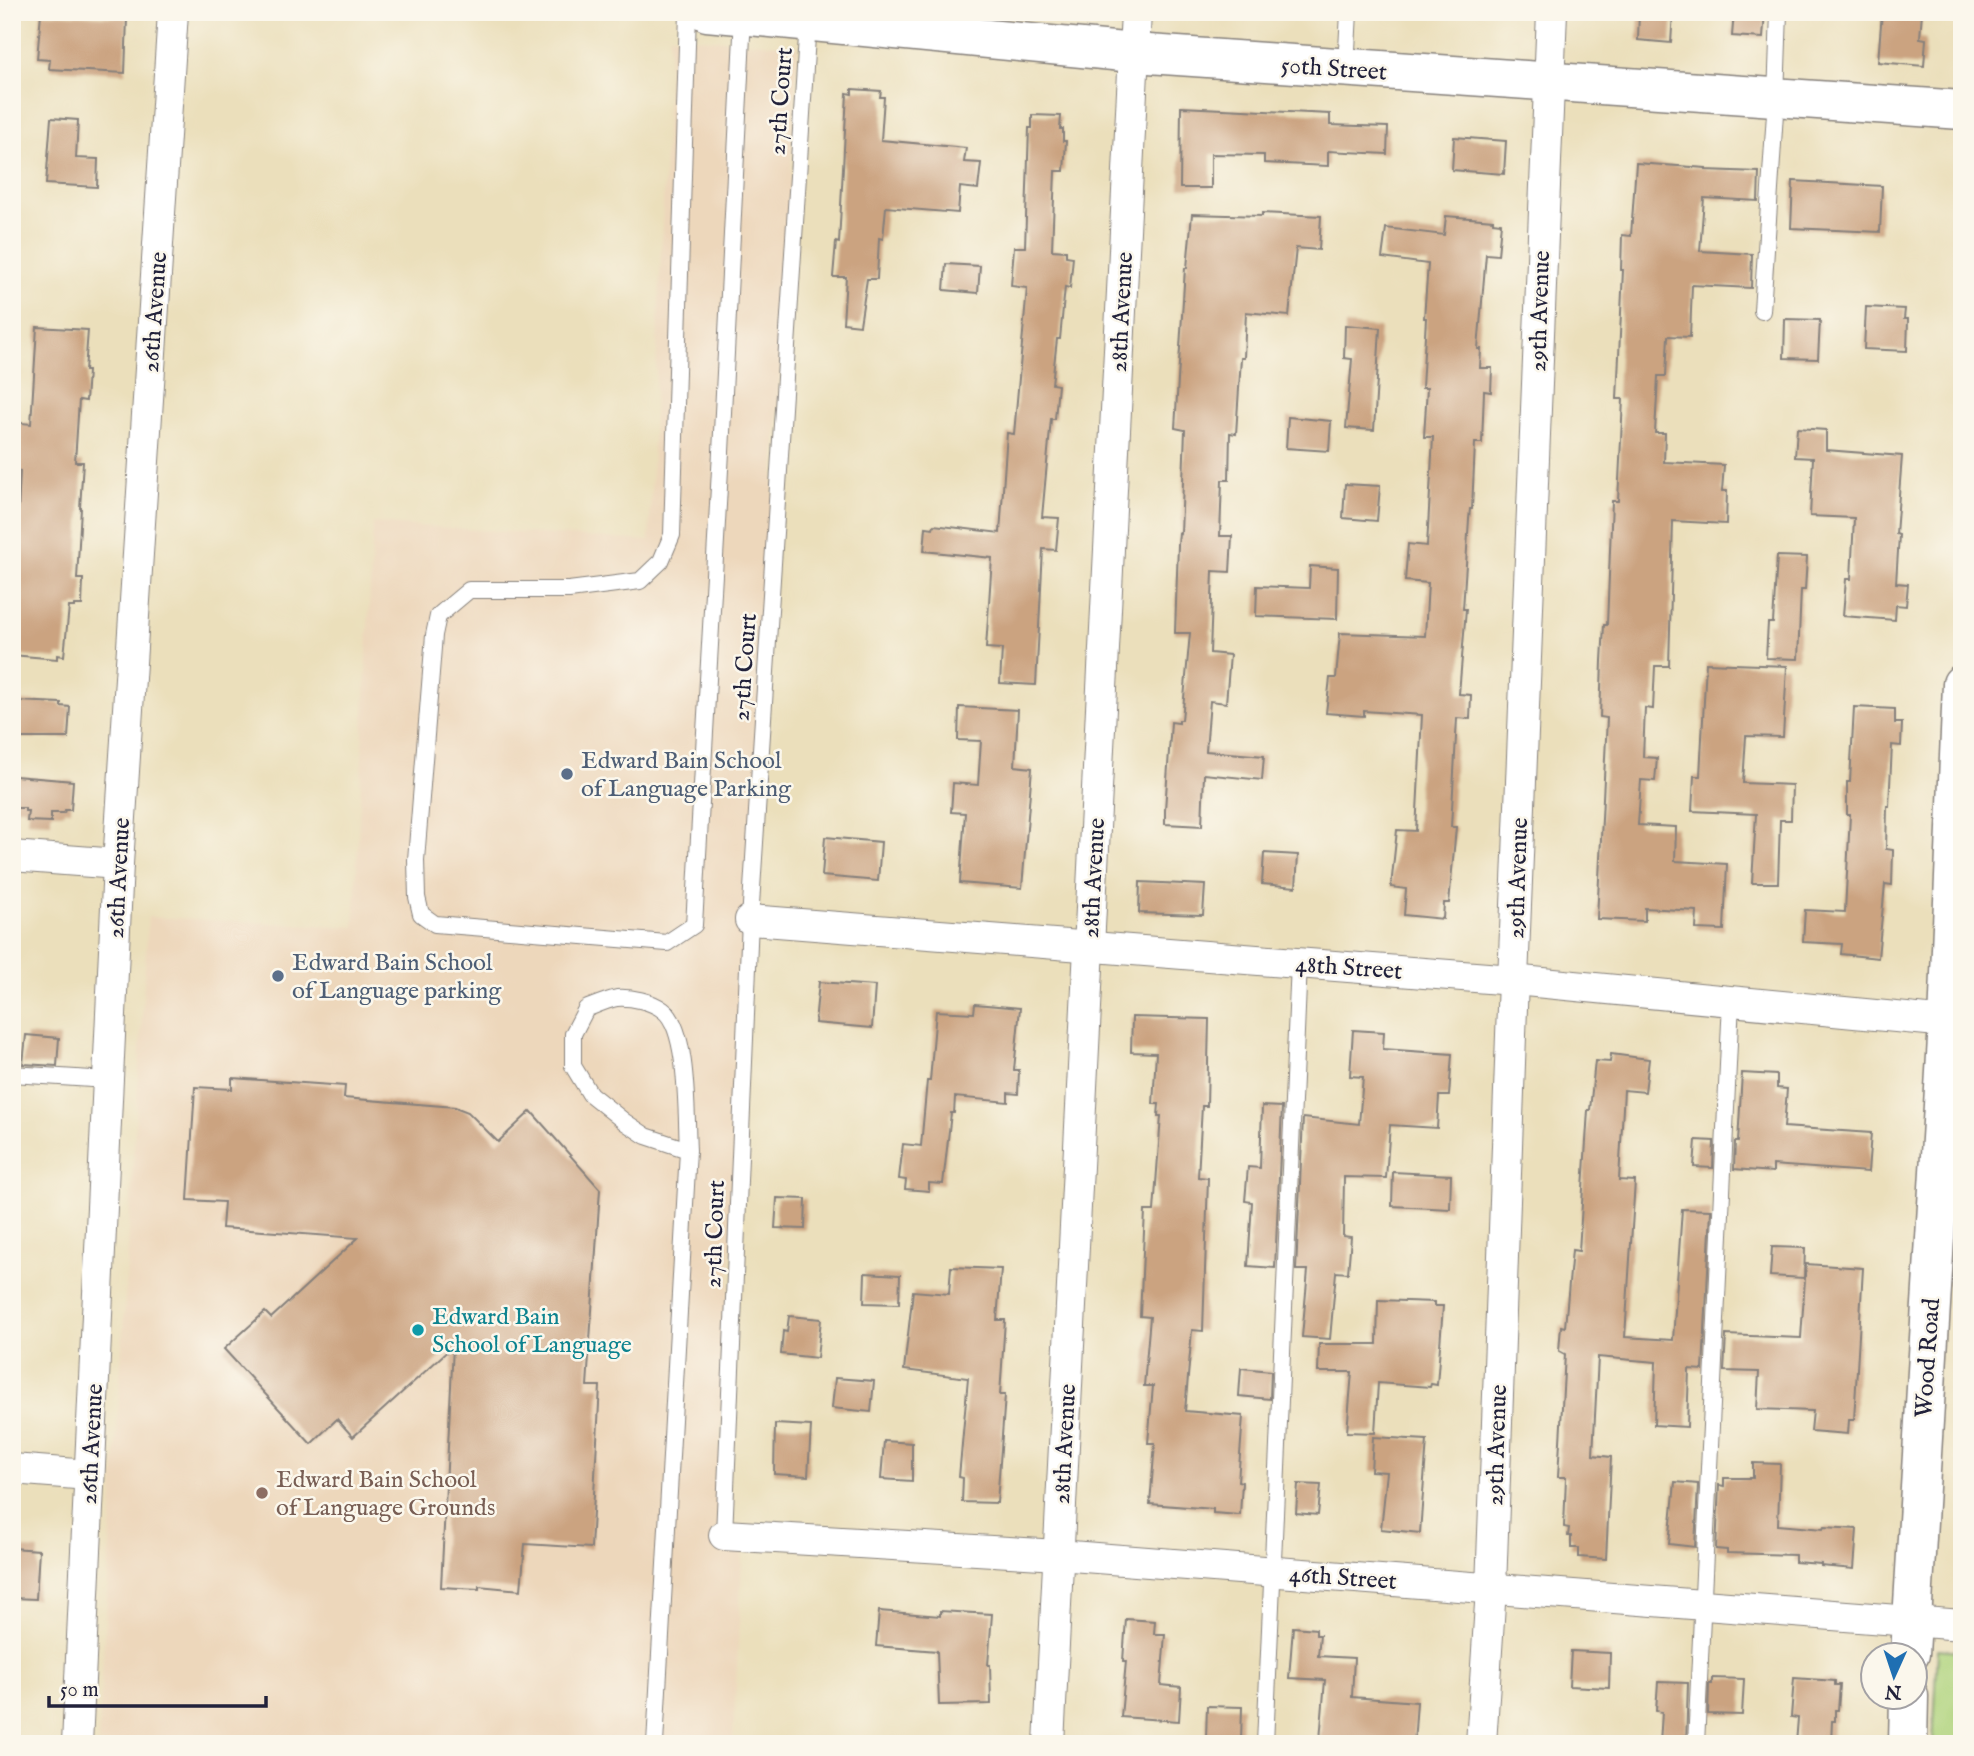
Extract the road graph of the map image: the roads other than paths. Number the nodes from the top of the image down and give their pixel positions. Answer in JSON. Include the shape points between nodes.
{"nodes":[{"id":1,"x":173,"y":12,"type":"edge"},
{"id":2,"x":688,"y":12,"type":"edge"},
{"id":3,"x":1136,"y":12,"type":"edge"},
{"id":4,"x":1349,"y":12,"type":"edge"},
{"id":5,"x":1552,"y":12,"type":"edge"},
{"id":6,"x":1779,"y":12,"type":"edge"},
{"id":7,"x":725,"y":14,"type":"edge"},
{"id":8,"x":809,"y":17,"type":"edge"},
{"id":9,"x":1134,"y":53,"type":"junction"},
{"id":10,"x":1346,"y":69,"type":"junction"},
{"id":11,"x":1549,"y":82,"type":"junction"},
{"id":12,"x":1776,"y":98,"type":"junction"},
{"id":13,"x":1962,"y":110,"type":"edge"},
{"id":14,"x":1762,"y":311,"type":"dead end"},
{"id":15,"x":1962,"y":684,"type":"edge"},
{"id":16,"x":12,"y":856,"type":"edge"},
{"id":17,"x":118,"y":864,"type":"junction"},
{"id":18,"x":750,"y":920,"type":"junction"},
{"id":19,"x":1090,"y":947,"type":"junction"},
{"id":20,"x":1299,"y":963,"type":"junction"},
{"id":21,"x":1513,"y":980,"type":"junction"},
{"id":22,"x":1731,"y":1001,"type":"junction"},
{"id":23,"x":1948,"y":1022,"type":"junction"},
{"id":24,"x":12,"y":1074,"type":"edge"},
{"id":25,"x":108,"y":1080,"type":"junction"},
{"id":26,"x":688,"y":1150,"type":"junction"},
{"id":27,"x":12,"y":1469,"type":"edge"},
{"id":28,"x":89,"y":1475,"type":"junction"},
{"id":29,"x":724,"y":1535,"type":"joint"},
{"id":30,"x":1058,"y":1555,"type":"junction"},
{"id":31,"x":1273,"y":1572,"type":"junction"},
{"id":32,"x":1491,"y":1588,"type":"junction"},
{"id":33,"x":1702,"y":1605,"type":"junction"},
{"id":34,"x":1962,"y":1625,"type":"edge"},
{"id":35,"x":1911,"y":1638,"type":"edge"},
{"id":36,"x":1909,"y":1710,"type":"edge"},
{"id":37,"x":77,"y":1744,"type":"edge"},
{"id":38,"x":655,"y":1744,"type":"edge"},
{"id":39,"x":1049,"y":1744,"type":"edge"},
{"id":40,"x":1265,"y":1744,"type":"edge"},
{"id":41,"x":1481,"y":1744,"type":"edge"},
{"id":42,"x":1696,"y":1744,"type":"edge"},
{"id":43,"x":1908,"y":1744,"type":"edge"}],
"edges":[{"from":1,"to":17,"type":"street","name":"26th Avenue"},
{"from":2,"to":7,"type":"lane","via":[[672,535],[661,561],[640,581],[569,590],[469,590],[438,616],[415,860],[421,914],[435,924],[667,943],[694,925]]},
{"from":3,"to":9,"type":"street","name":"28th Avenue"},
{"from":4,"to":10,"type":"lane"},
{"from":5,"to":11,"type":"street","name":"29th Avenue"},
{"from":6,"to":12,"type":"lane"},
{"from":7,"to":8,"type":"street","name":"50th Street"},
{"from":8,"to":9,"type":"street","name":"50th Street"},
{"from":8,"to":18,"type":"lane","name":"27th Court"},
{"from":9,"to":10,"type":"street","name":"50th Street"},
{"from":9,"to":19,"type":"street","name":"28th Avenue"},
{"from":10,"to":11,"type":"street","name":"50th Street"},
{"from":11,"to":12,"type":"street","name":"50th Street"},
{"from":11,"to":21,"type":"street","name":"29th Avenue"},
{"from":12,"to":13,"type":"street","name":"50th Street"},
{"from":12,"to":14,"type":"lane"},
{"from":15,"to":23,"type":"street","name":"Wood Road"},
{"from":16,"to":17,"type":"street"},
{"from":17,"to":25,"type":"street","name":"26th Avenue"},
{"from":18,"to":19,"type":"street","name":"48th Street"},
{"from":18,"to":29,"type":"lane","name":"27th Court"},
{"from":19,"to":20,"type":"street","name":"48th Street"},
{"from":19,"to":30,"type":"street","name":"28th Avenue"},
{"from":20,"to":21,"type":"street","name":"48th Street"},
{"from":20,"to":31,"type":"lane"},
{"from":21,"to":22,"type":"street","name":"48th Street"},
{"from":21,"to":32,"type":"street","name":"29th Avenue"},
{"from":22,"to":23,"type":"street","name":"48th Street"},
{"from":22,"to":33,"type":"lane"},
{"from":23,"to":35,"type":"street","name":"Wood Road"},
{"from":24,"to":25,"type":"lane"},
{"from":25,"to":28,"type":"street","name":"26th Avenue"},
{"from":26,"to":26,"type":"lane","via":[[684,1067],[677,1030],[664,1010],[640,1000],[616,998],[586,1009],[573,1034],[573,1066],[590,1094],[646,1136]]},
{"from":26,"to":38,"type":"lane"},
{"from":27,"to":28,"type":"street"},
{"from":28,"to":37,"type":"street","name":"26th Avenue"},
{"from":29,"to":30,"type":"street","name":"46th Street"},
{"from":30,"to":31,"type":"street","name":"46th Street"},
{"from":30,"to":39,"type":"street","name":"28th Avenue"},
{"from":31,"to":32,"type":"street","name":"46th Street"},
{"from":31,"to":40,"type":"lane"},
{"from":32,"to":33,"type":"street","name":"46th Street"},
{"from":32,"to":41,"type":"street","name":"29th Avenue"},
{"from":33,"to":35,"type":"street","name":"46th Street"},
{"from":33,"to":42,"type":"lane"},
{"from":34,"to":35,"type":"street","name":"46th Street"},
{"from":36,"to":43,"type":"street"}]}
